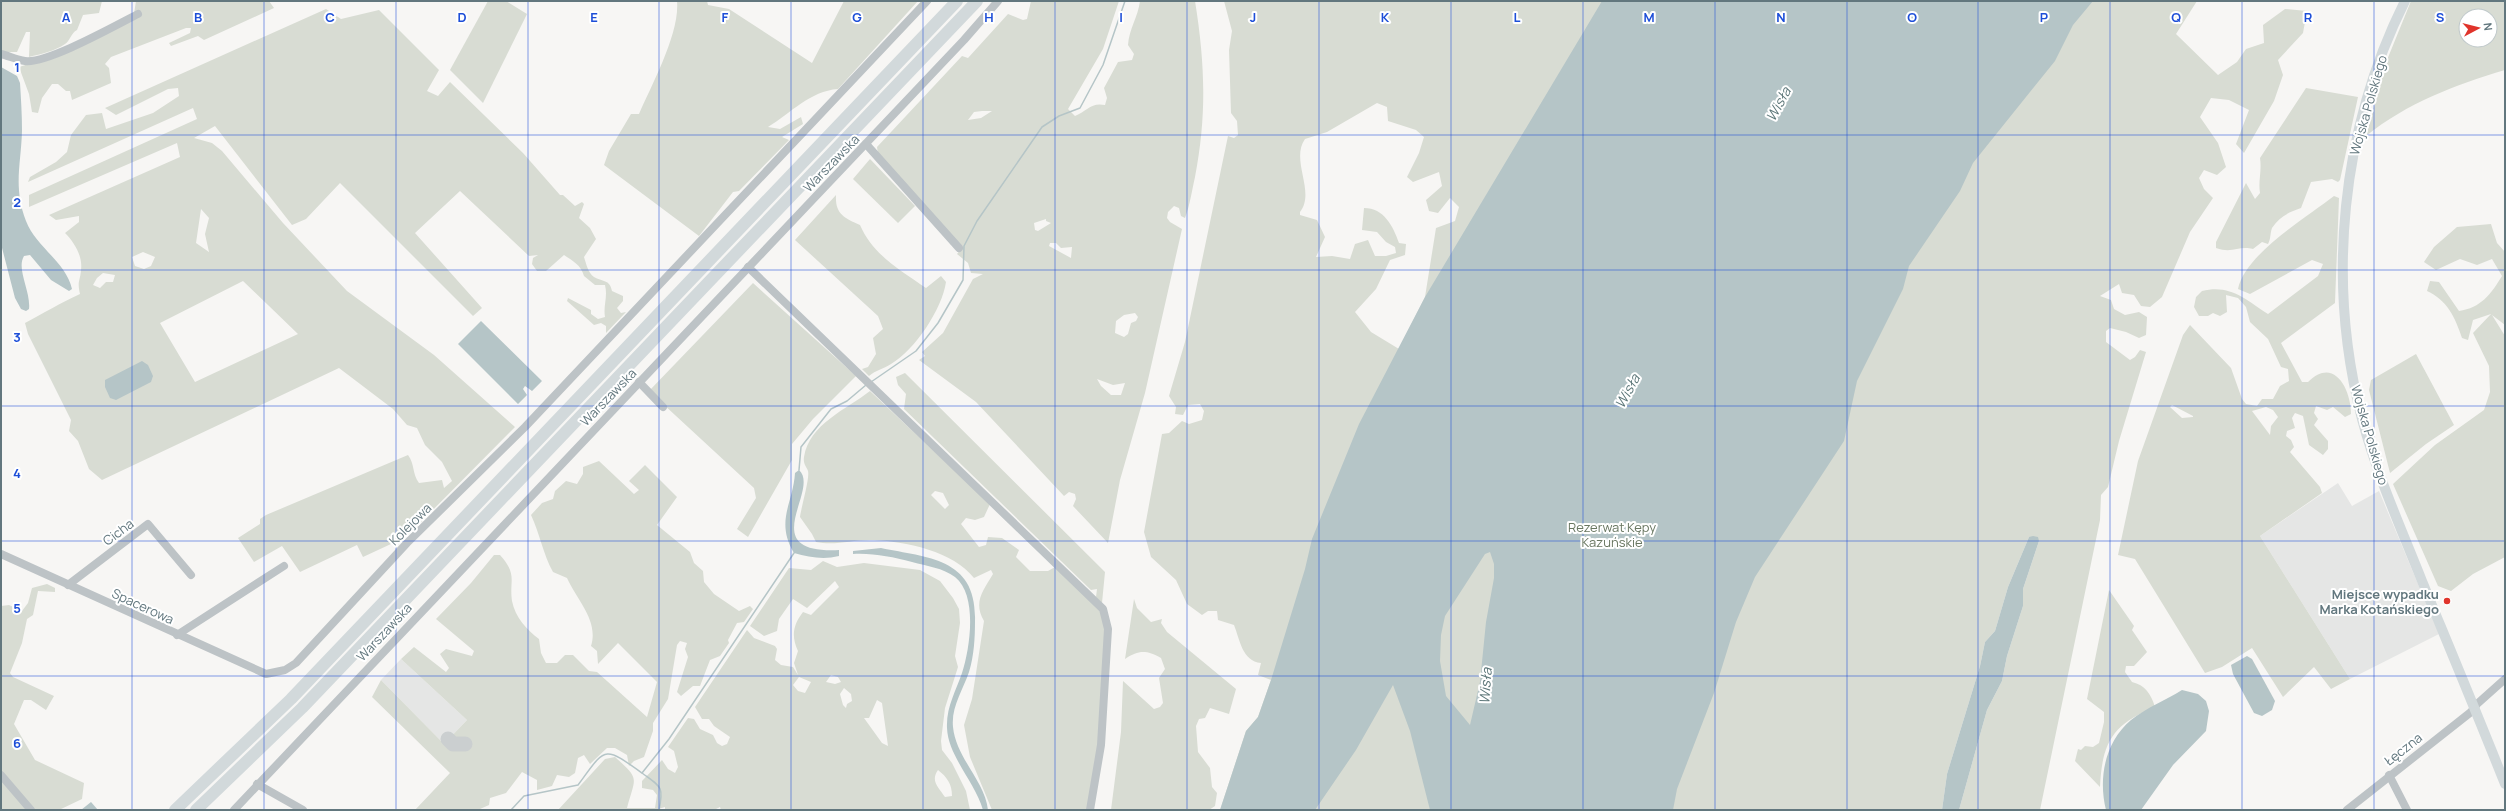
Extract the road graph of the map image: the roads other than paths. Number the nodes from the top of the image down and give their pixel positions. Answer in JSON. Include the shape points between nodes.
{"nodes":[{"id":1,"x":927,"y":1,"type":"edge"},
{"id":2,"x":957,"y":1,"type":"edge"},
{"id":3,"x":976,"y":1,"type":"edge"},
{"id":4,"x":998,"y":1,"type":"edge"},
{"id":5,"x":2405,"y":1,"type":"edge"},
{"id":6,"x":138,"y":14,"type":"dead end"},
{"id":7,"x":1,"y":54,"type":"edge"},
{"id":8,"x":866,"y":144,"type":"junction"},
{"id":9,"x":959,"y":248,"type":"dead end"},
{"id":10,"x":748,"y":267,"type":"junction"},
{"id":11,"x":639,"y":382,"type":"junction"},
{"id":12,"x":663,"y":408,"type":"dead end"},
{"id":13,"x":1,"y":554,"type":"edge"},
{"id":14,"x":284,"y":566,"type":"dead end"},
{"id":15,"x":191,"y":575,"type":"dead end"},
{"id":16,"x":68,"y":585,"type":"junction"},
{"id":17,"x":177,"y":635,"type":"junction"},
{"id":18,"x":276,"y":674,"type":"joint"},
{"id":19,"x":2505,"y":679,"type":"edge"},
{"id":20,"x":2474,"y":708,"type":"junction"},
{"id":21,"x":1,"y":775,"type":"edge"},
{"id":22,"x":2389,"y":775,"type":"junction"},
{"id":23,"x":257,"y":784,"type":"junction"},
{"id":24,"x":2505,"y":784,"type":"edge"},
{"id":25,"x":31,"y":810,"type":"edge"},
{"id":26,"x":175,"y":810,"type":"edge"},
{"id":27,"x":196,"y":810,"type":"edge"},
{"id":28,"x":234,"y":810,"type":"edge"},
{"id":29,"x":302,"y":810,"type":"edge"},
{"id":30,"x":1090,"y":810,"type":"edge"},
{"id":31,"x":2347,"y":810,"type":"edge"},
{"id":32,"x":2407,"y":810,"type":"edge"}],
"edges":[{"from":1,"to":18,"type":"street","name":"Kolejowa","via":[[561,389],[408,543],[296,663]]},
{"from":2,"to":26,"type":"highway","via":[[290,699]]},
{"from":3,"to":27,"type":"highway","via":[[302,708]]},
{"from":4,"to":8,"type":"street","name":"Warszawska"},
{"from":5,"to":20,"type":"main road","name":"Wojska Polskiego","via":[[2371,83],[2351,163],[2344,229],[2345,319],[2355,388],[2372,450],[2390,501]]},
{"from":6,"to":7,"type":"street","via":[[64,50],[40,58],[26,61]]},
{"from":8,"to":9,"type":"street"},
{"from":8,"to":10,"type":"street","name":"Warszawska"},
{"from":10,"to":11,"type":"street","name":"Warszawska"},
{"from":10,"to":30,"type":"street","via":[[1103,609],[1108,629],[1101,745]]},
{"from":11,"to":12,"type":"street"},
{"from":11,"to":23,"type":"street","name":"Warszawska"},
{"from":13,"to":16,"type":"street","name":"Spacerowa"},
{"from":14,"to":17,"type":"street"},
{"from":15,"to":16,"type":"street","name":"Cicha","via":[[148,524]]},
{"from":16,"to":17,"type":"street","name":"Spacerowa"},
{"from":17,"to":18,"type":"street","name":"Spacerowa","via":[[266,674]]},
{"from":19,"to":20,"type":"street","name":"Łęczna"},
{"from":20,"to":22,"type":"street","name":"Łęczna"},
{"from":20,"to":24,"type":"main road","name":"Wojska Polskiego"},
{"from":21,"to":25,"type":"street"},
{"from":22,"to":31,"type":"street","name":"Łęczna"},
{"from":22,"to":32,"type":"street"},
{"from":23,"to":28,"type":"street","name":"Warszawska"},
{"from":23,"to":29,"type":"street"}]}
